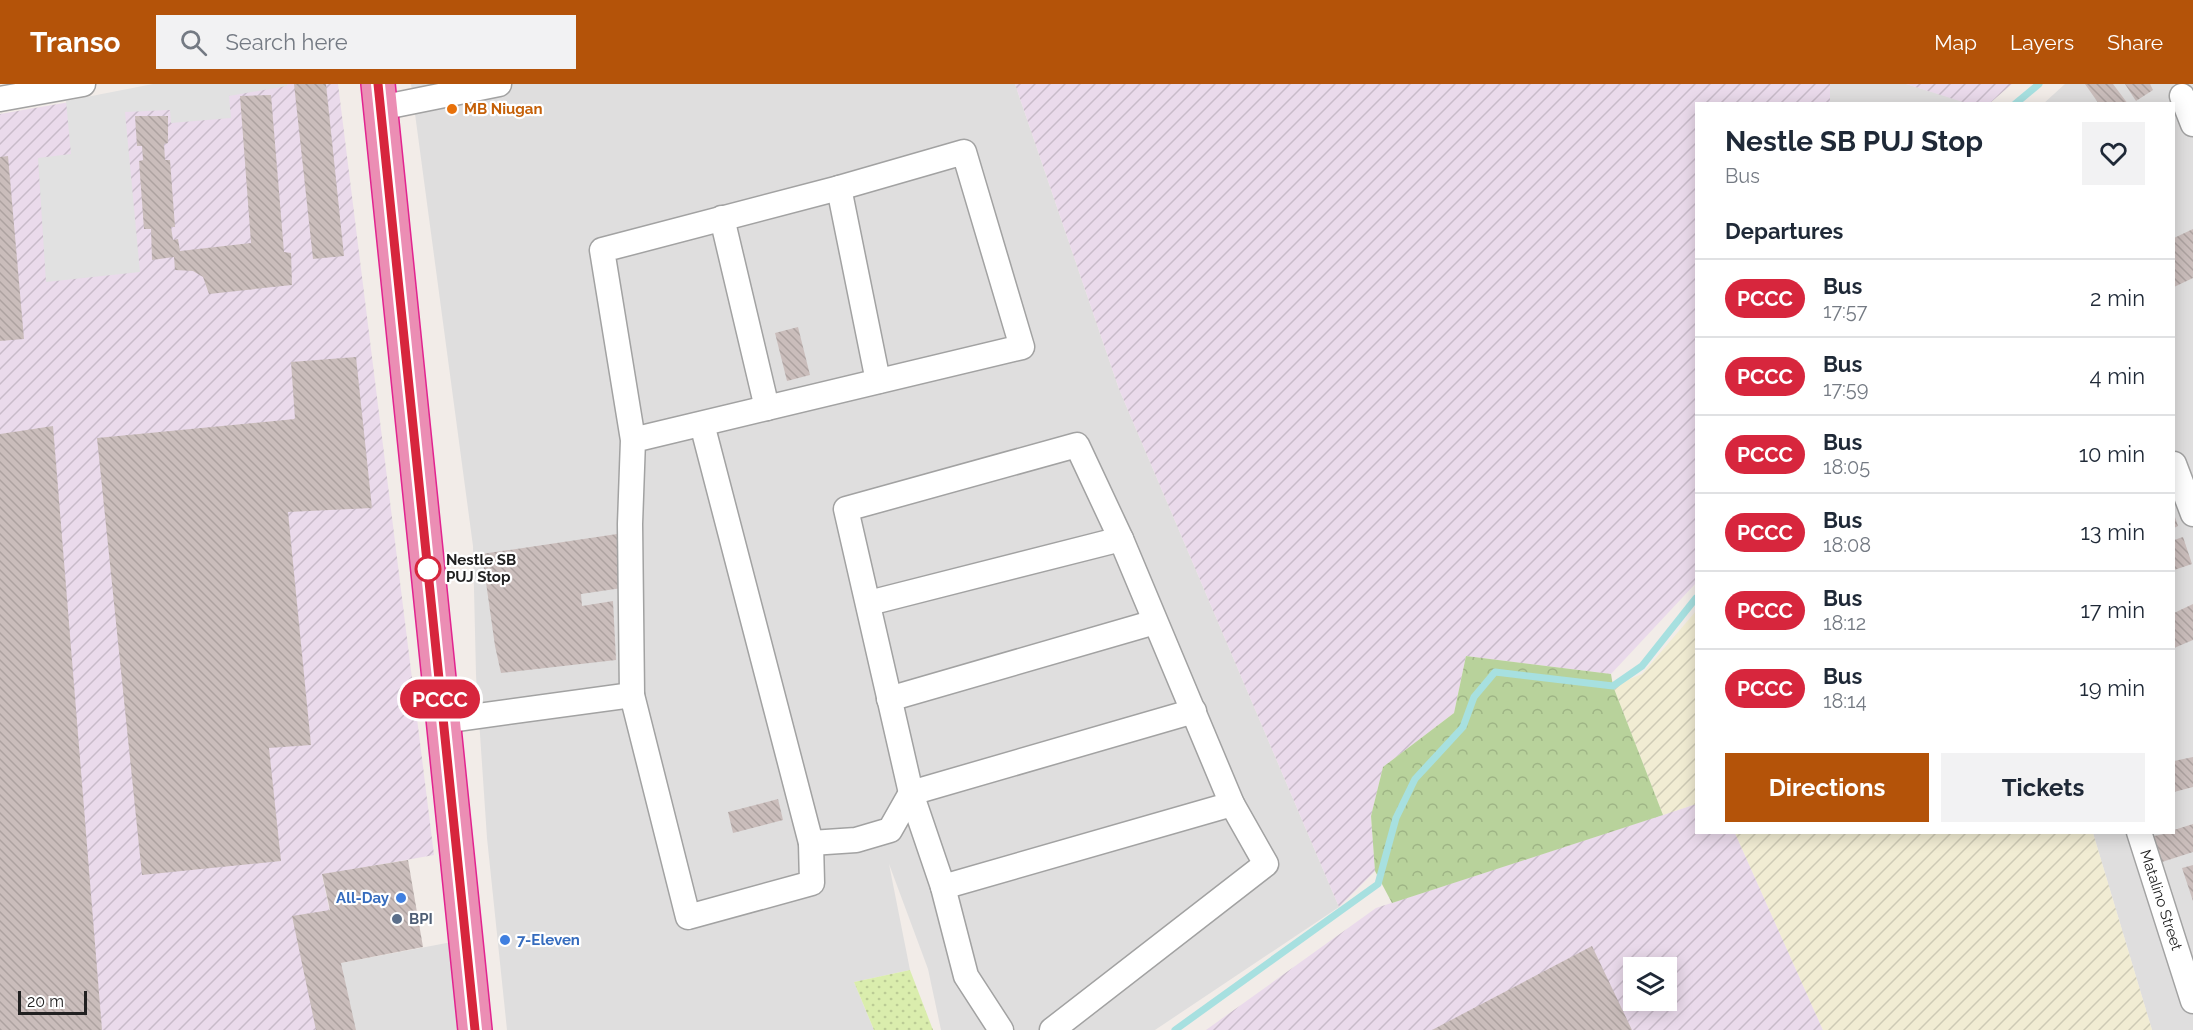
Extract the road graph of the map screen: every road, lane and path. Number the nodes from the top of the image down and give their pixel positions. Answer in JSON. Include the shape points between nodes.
{"nodes":[{"id":1,"x":83,"y":84,"type":"edge"},
{"id":2,"x":499,"y":84,"type":"edge"},
{"id":3,"x":379,"y":96,"type":"edge"},
{"id":4,"x":2182,"y":96,"type":"edge"},
{"id":5,"x":0,"y":99,"type":"edge"},
{"id":6,"x":2193,"y":124,"type":"edge"},
{"id":7,"x":839,"y":188,"type":"junction"},
{"id":8,"x":722,"y":218,"type":"junction"},
{"id":9,"x":878,"y":381,"type":"junction"},
{"id":10,"x":767,"y":408,"type":"junction"},
{"id":11,"x":702,"y":424,"type":"junction"},
{"id":12,"x":633,"y":440,"type":"junction"},
{"id":13,"x":2175,"y":467,"type":"edge"},
{"id":14,"x":2193,"y":514,"type":"edge"},
{"id":15,"x":1121,"y":539,"type":"junction"},
{"id":16,"x":869,"y":603,"type":"junction"},
{"id":17,"x":1155,"y":622,"type":"junction"},
{"id":18,"x":632,"y":695,"type":"junction"},
{"id":19,"x":889,"y":699,"type":"junction"},
{"id":20,"x":1194,"y":711,"type":"junction"},
{"id":21,"x":442,"y":721,"type":"junction"},
{"id":22,"x":911,"y":793,"type":"junction"},
{"id":23,"x":1232,"y":804,"type":"junction"},
{"id":24,"x":2140,"y":834,"type":"edge"},
{"id":25,"x":811,"y":843,"type":"junction"},
{"id":26,"x":943,"y":887,"type":"junction"},
{"id":27,"x":2193,"y":1001,"type":"edge"},
{"id":28,"x":475,"y":1030,"type":"edge"},
{"id":29,"x":1001,"y":1030,"type":"edge"},
{"id":30,"x":1052,"y":1030,"type":"edge"}],
"edges":[{"from":1,"to":5,"type":"street"},
{"from":2,"to":3,"type":"street"},
{"from":3,"to":21,"type":"highway"},
{"from":4,"to":6,"type":"street"},
{"from":7,"to":8,"type":"street"},
{"from":7,"to":9,"type":"street"},
{"from":7,"to":9,"type":"street","via":[[964,152],[1022,347]]},
{"from":8,"to":10,"type":"street"},
{"from":8,"to":12,"type":"street","via":[[602,250]]},
{"from":9,"to":10,"type":"street"},
{"from":10,"to":11,"type":"street"},
{"from":11,"to":12,"type":"street"},
{"from":11,"to":25,"type":"street"},
{"from":12,"to":18,"type":"street"},
{"from":13,"to":14,"type":"street"},
{"from":15,"to":16,"type":"street"},
{"from":15,"to":16,"type":"street","via":[[1077,444],[846,509]]},
{"from":15,"to":17,"type":"street"},
{"from":16,"to":19,"type":"street"},
{"from":17,"to":19,"type":"street"},
{"from":17,"to":20,"type":"street"},
{"from":18,"to":21,"type":"street"},
{"from":18,"to":25,"type":"street","via":[[688,917],[812,883]]},
{"from":19,"to":22,"type":"street"},
{"from":20,"to":22,"type":"street"},
{"from":20,"to":23,"type":"street"},
{"from":21,"to":28,"type":"highway"},
{"from":22,"to":25,"type":"street","via":[[890,830],[856,840]]},
{"from":22,"to":26,"type":"street"},
{"from":23,"to":26,"type":"street"},
{"from":23,"to":30,"type":"street","via":[[1266,864]]},
{"from":24,"to":27,"type":"street","name":"Matalino Street"},
{"from":26,"to":29,"type":"street","via":[[966,976]]}]}
